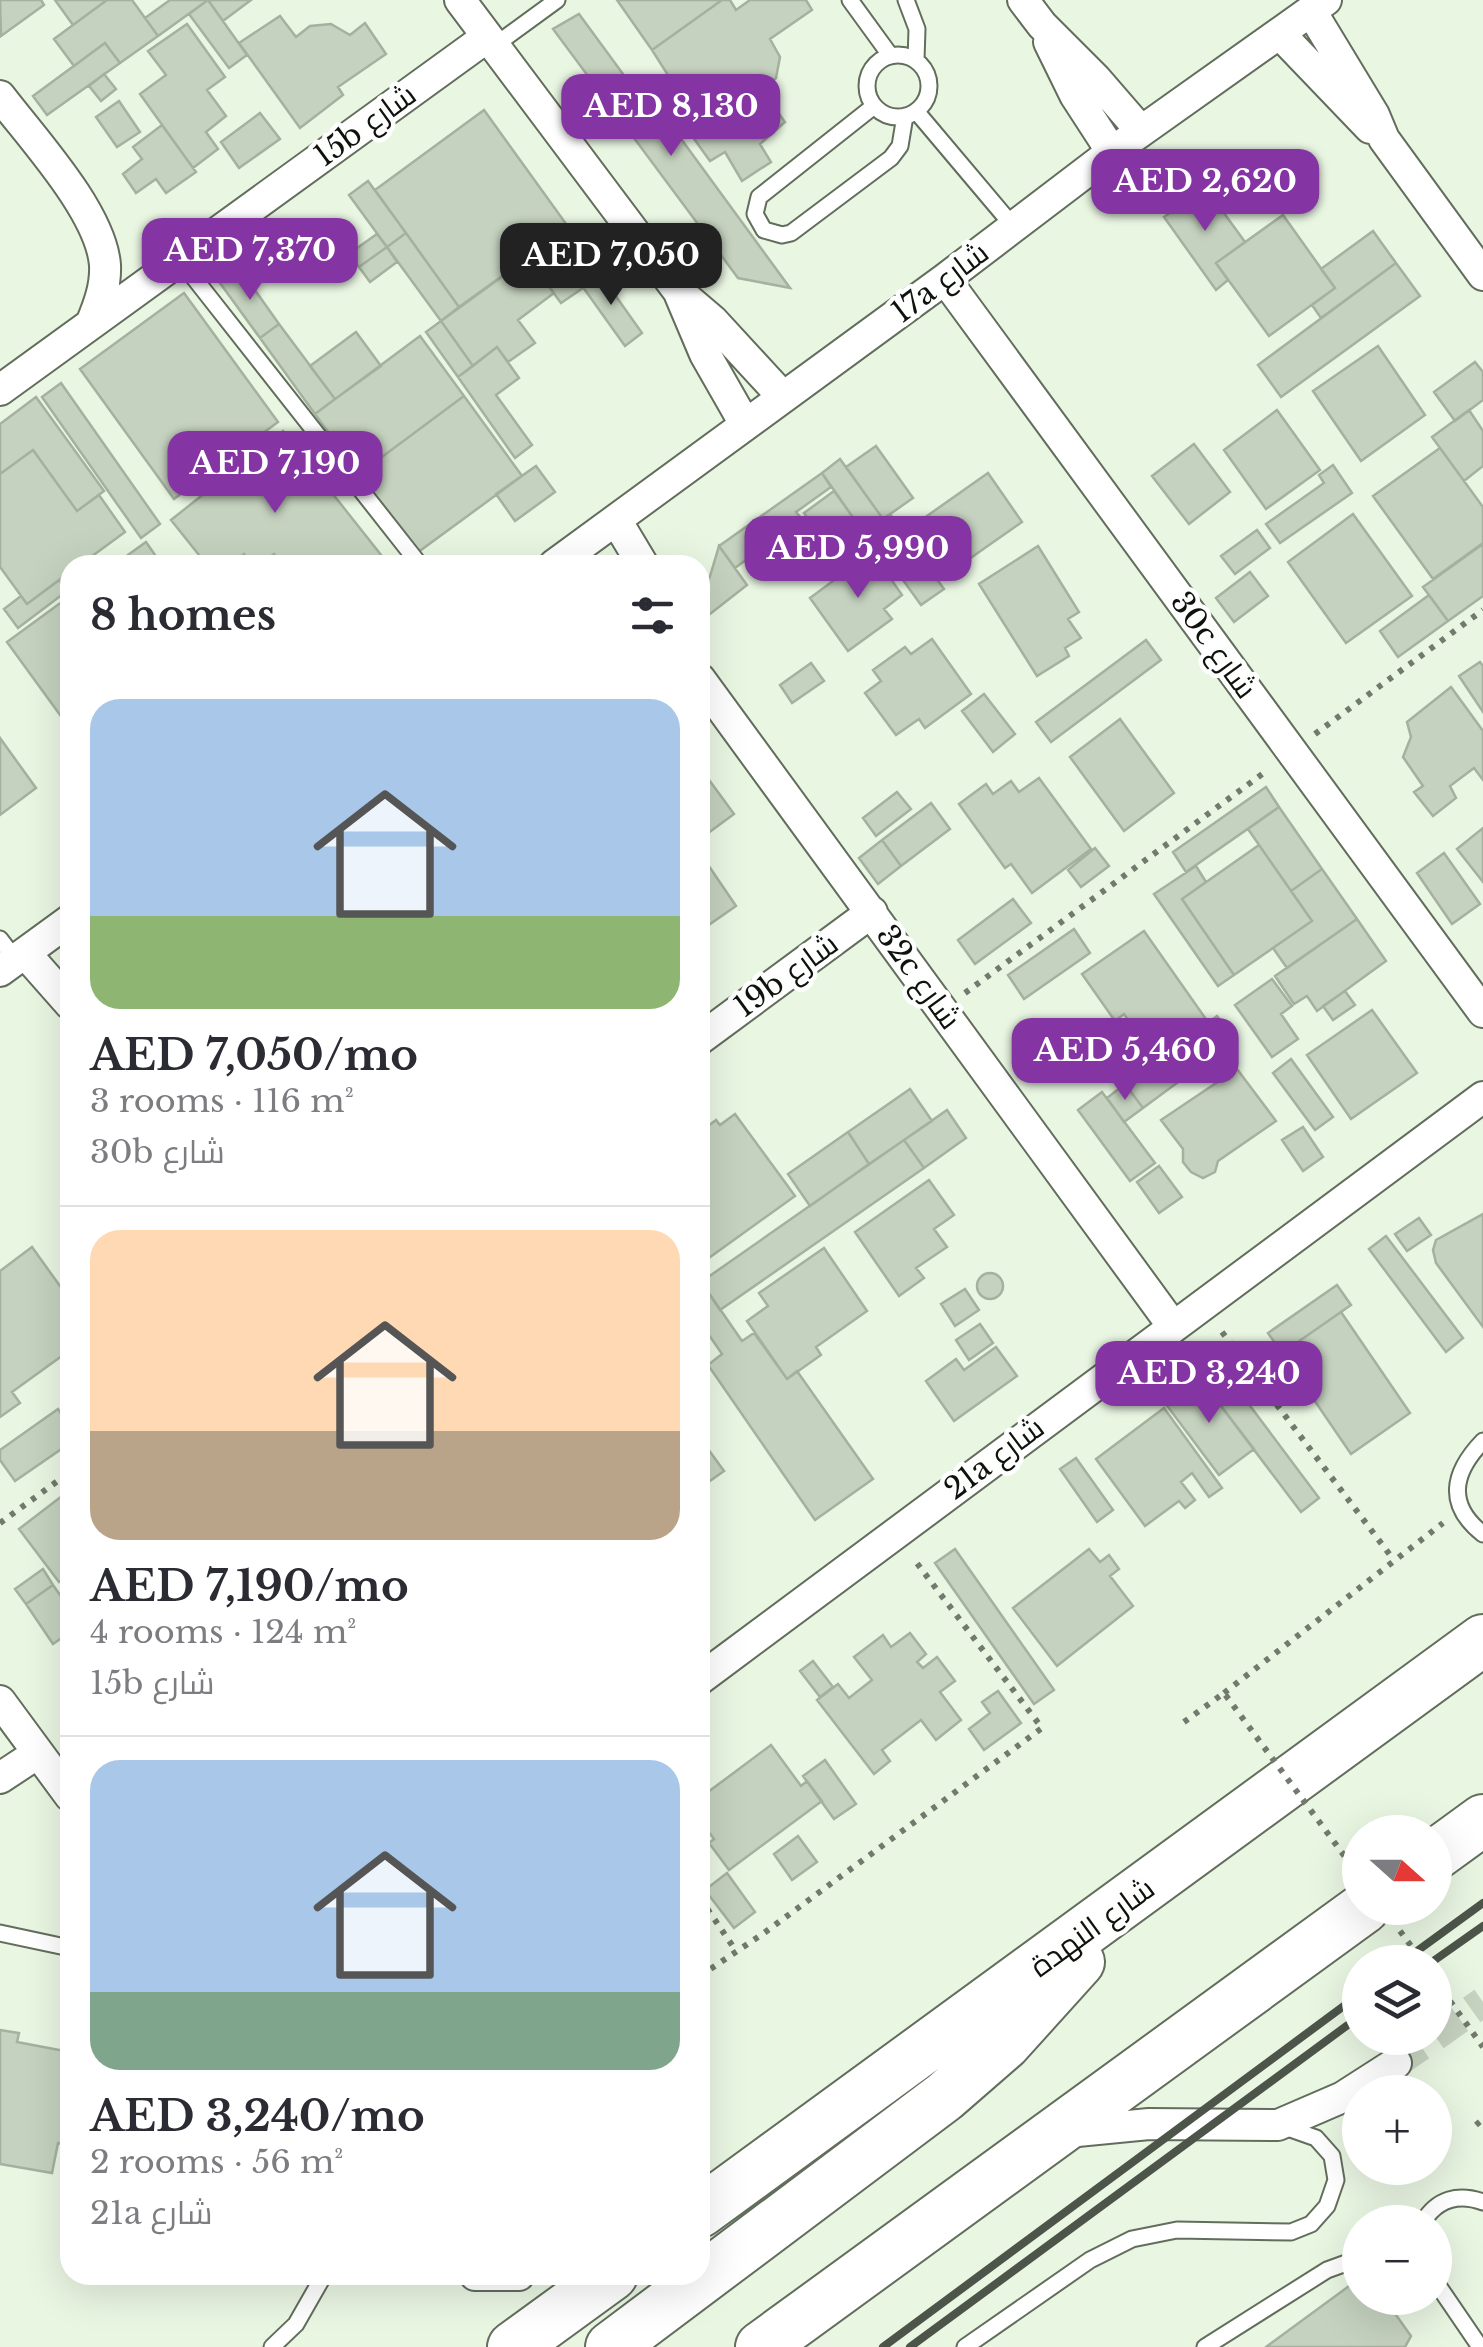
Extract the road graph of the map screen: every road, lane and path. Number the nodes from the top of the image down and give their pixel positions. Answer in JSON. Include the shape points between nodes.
{"nodes":[{"id":1,"x":460,"y":0,"type":"edge"},
{"id":2,"x":557,"y":0,"type":"edge"},
{"id":3,"x":850,"y":0,"type":"edge"},
{"id":4,"x":906,"y":0,"type":"edge"},
{"id":5,"x":1024,"y":0,"type":"edge"},
{"id":6,"x":1319,"y":5,"type":"edge"},
{"id":7,"x":1042,"y":26,"type":"junction"},
{"id":8,"x":1280,"y":34,"type":"junction"},
{"id":9,"x":490,"y":41,"type":"junction"},
{"id":10,"x":890,"y":56,"type":"junction"},
{"id":11,"x":916,"y":60,"type":"junction"},
{"id":12,"x":0,"y":96,"type":"edge"},
{"id":13,"x":874,"y":106,"type":"junction"},
{"id":14,"x":910,"y":114,"type":"junction"},
{"id":15,"x":1142,"y":131,"type":"junction"},
{"id":16,"x":1384,"y":140,"type":"junction"},
{"id":17,"x":1112,"y":152,"type":"junction"},
{"id":18,"x":1014,"y":226,"type":"junction"},
{"id":19,"x":180,"y":260,"type":"junction"},
{"id":20,"x":1483,"y":275,"type":"edge"},
{"id":21,"x":945,"y":279,"type":"junction"},
{"id":22,"x":679,"y":292,"type":"junction"},
{"id":23,"x":91,"y":324,"type":"junction"},
{"id":24,"x":0,"y":390,"type":"edge"},
{"id":25,"x":784,"y":397,"type":"junction"},
{"id":26,"x":745,"y":424,"type":"junction"},
{"id":27,"x":616,"y":520,"type":"junction"},
{"id":28,"x":412,"y":555,"type":"edge"},
{"id":29,"x":592,"y":555,"type":"edge"},
{"id":30,"x":637,"y":555,"type":"edge"},
{"id":31,"x":1483,"y":610,"type":"edge"},
{"id":32,"x":710,"y":692,"type":"edge"},
{"id":33,"x":1292,"y":752,"type":"junction"},
{"id":34,"x":872,"y":912,"type":"junction"},
{"id":35,"x":60,"y":936,"type":"edge"},
{"id":36,"x":10,"y":956,"type":"edge"},
{"id":37,"x":60,"y":996,"type":"edge"},
{"id":38,"x":943,"y":1010,"type":"junction"},
{"id":39,"x":1483,"y":1012,"type":"edge"},
{"id":40,"x":710,"y":1032,"type":"edge"},
{"id":41,"x":1483,"y":1097,"type":"edge"},
{"id":42,"x":1201,"y":1304,"type":"junction"},
{"id":43,"x":1172,"y":1325,"type":"junction"},
{"id":44,"x":1483,"y":1441,"type":"edge"},
{"id":45,"x":60,"y":1479,"type":"edge"},
{"id":46,"x":1460,"y":1511,"type":"junction"},
{"id":47,"x":0,"y":1524,"type":"edge"},
{"id":48,"x":894,"y":1534,"type":"junction"},
{"id":49,"x":1483,"y":1534,"type":"edge"},
{"id":50,"x":1393,"y":1559,"type":"junction"},
{"id":51,"x":1483,"y":1640,"type":"edge"},
{"id":52,"x":710,"y":1672,"type":"edge"},
{"id":53,"x":1224,"y":1693,"type":"junction"},
{"id":54,"x":0,"y":1700,"type":"edge"},
{"id":55,"x":1184,"y":1722,"type":"dead end"},
{"id":56,"x":10,"y":1735,"type":"edge"},
{"id":57,"x":38,"y":1753,"type":"junction"},
{"id":58,"x":0,"y":1778,"type":"edge"},
{"id":59,"x":60,"y":1783,"type":"edge"},
{"id":60,"x":1483,"y":1820,"type":"edge"},
{"id":61,"x":1452,"y":1843,"type":"edge"},
{"id":62,"x":1342,"y":1853,"type":"edge"},
{"id":63,"x":1133,"y":1897,"type":"junction"},
{"id":64,"x":710,"y":1912,"type":"edge"},
{"id":65,"x":1362,"y":1925,"type":"edge"},
{"id":66,"x":1388,"y":1925,"type":"edge"},
{"id":67,"x":0,"y":1933,"type":"edge"},
{"id":68,"x":1407,"y":1945,"type":"edge"},
{"id":69,"x":60,"y":1946,"type":"edge"},
{"id":70,"x":737,"y":1951,"type":"junction"},
{"id":71,"x":710,"y":1969,"type":"edge"},
{"id":72,"x":1452,"y":2004,"type":"edge"},
{"id":73,"x":1483,"y":2047,"type":"edge"},
{"id":74,"x":1396,"y":2063,"type":"tunnel mouth"},
{"id":75,"x":1483,"y":2119,"type":"edge"},
{"id":76,"x":1278,"y":2125,"type":"junction"},
{"id":77,"x":1476,"y":2125,"type":"dead end"},
{"id":78,"x":1054,"y":2134,"type":"junction"},
{"id":79,"x":710,"y":2195,"type":"edge"},
{"id":80,"x":1483,"y":2202,"type":"edge"},
{"id":81,"x":1438,"y":2205,"type":"edge"},
{"id":82,"x":1342,"y":2265,"type":"edge"},
{"id":83,"x":710,"y":2272,"type":"edge"},
{"id":84,"x":318,"y":2285,"type":"edge"},
{"id":85,"x":598,"y":2285,"type":"edge"},
{"id":86,"x":693,"y":2285,"type":"edge"},
{"id":87,"x":1452,"y":2307,"type":"edge"},
{"id":88,"x":272,"y":2347,"type":"edge"},
{"id":89,"x":513,"y":2347,"type":"edge"},
{"id":90,"x":611,"y":2347,"type":"edge"},
{"id":91,"x":761,"y":2347,"type":"edge"},
{"id":92,"x":965,"y":2347,"type":"edge"},
{"id":93,"x":1205,"y":2347,"type":"edge"},
{"id":94,"x":1480,"y":2347,"type":"edge"}],
"edges":[{"from":1,"to":9,"type":"street"},
{"from":2,"to":9,"type":"lane"},
{"from":3,"to":10,"type":"lane"},
{"from":4,"to":11,"type":"lane","via":[[915,18]]},
{"from":5,"to":7,"type":"street"},
{"from":6,"to":8,"type":"street","name":"17a شارع"},
{"from":6,"to":16,"type":"street"},
{"from":7,"to":15,"type":"street"},
{"from":7,"to":17,"type":"street"},
{"from":8,"to":15,"type":"street","name":"17a شارع"},
{"from":8,"to":16,"type":"street"},
{"from":9,"to":19,"type":"street","name":"15b شارع"},
{"from":9,"to":22,"type":"street"},
{"from":10,"to":11,"type":"lane"},
{"from":10,"to":13,"type":"lane","via":[[867,82]]},
{"from":11,"to":14,"type":"lane","via":[[930,79],[924,103]]},
{"from":12,"to":23,"type":"street","via":[[98,234],[105,264]]},
{"from":13,"to":14,"type":"lane","via":[[894,117]]},
{"from":13,"to":14,"type":"lane","via":[[759,197],[755,214],[764,230],[791,233],[890,158]]},
{"from":14,"to":18,"type":"lane"},
{"from":15,"to":17,"type":"street","name":"17a شارع"},
{"from":16,"to":20,"type":"street"},
{"from":17,"to":18,"type":"street","name":"17a شارع"},
{"from":18,"to":21,"type":"street","name":"17a شارع"},
{"from":19,"to":23,"type":"street","name":"15b شارع"},
{"from":19,"to":28,"type":"lane"},
{"from":21,"to":25,"type":"street","name":"17a شارع"},
{"from":21,"to":33,"type":"street","name":"30c شارع"},
{"from":22,"to":25,"type":"street"},
{"from":22,"to":26,"type":"street","via":[[704,354]]},
{"from":23,"to":24,"type":"street","name":"15b شارع"},
{"from":25,"to":26,"type":"street","name":"17a شارع"},
{"from":26,"to":27,"type":"street","name":"17a شارع"},
{"from":27,"to":29,"type":"street","name":"17a شارع"},
{"from":27,"to":30,"type":"street"},
{"from":31,"to":33,"type":"path"},
{"from":32,"to":34,"type":"street","name":"32c شارع"},
{"from":33,"to":38,"type":"path"},
{"from":33,"to":39,"type":"street","name":"30c شارع"},
{"from":34,"to":38,"type":"street","name":"32c شارع"},
{"from":34,"to":40,"type":"street","name":"19b شارع"},
{"from":35,"to":36,"type":"street"},
{"from":36,"to":37,"type":"street"},
{"from":38,"to":43,"type":"street","name":"32c شارع"},
{"from":41,"to":42,"type":"street","name":"21a شارع"},
{"from":42,"to":43,"type":"street","name":"21a شارع"},
{"from":42,"to":50,"type":"path"},
{"from":43,"to":48,"type":"street","name":"21a شارع"},
{"from":44,"to":46,"type":"lane","via":[[1459,1477]]},
{"from":45,"to":47,"type":"path"},
{"from":46,"to":49,"type":"lane"},
{"from":46,"to":50,"type":"path"},
{"from":48,"to":52,"type":"street","name":"21a شارع"},
{"from":48,"to":70,"type":"path","via":[[1042,1728]]},
{"from":50,"to":53,"type":"path"},
{"from":51,"to":63,"type":"main road","name":"شارع النهدة"},
{"from":53,"to":55,"type":"path","bridge":true},
{"from":53,"to":62,"type":"path","bridge":true},
{"from":54,"to":56,"type":"street"},
{"from":56,"to":57,"type":"street"},
{"from":57,"to":58,"type":"street"},
{"from":57,"to":59,"type":"street"},
{"from":60,"to":61,"type":"main road"},
{"from":63,"to":79,"type":"main road","name":"شارع النهدة"},
{"from":63,"to":83,"type":"main road","via":[[1005,2044]]},
{"from":64,"to":70,"type":"path"},
{"from":65,"to":78,"type":"main road"},
{"from":66,"to":68,"type":"path"},
{"from":67,"to":69,"type":"lane"},
{"from":70,"to":71,"type":"path"},
{"from":72,"to":73,"type":"path","bridge":true},
{"from":74,"to":76,"type":"street","via":[[1343,2097]]},
{"from":75,"to":77,"type":"path"},
{"from":76,"to":78,"type":"street","via":[[1149,2124]]},
{"from":76,"to":92,"type":"lane","via":[[1316,2138],[1332,2156],[1336,2180],[1327,2206],[1311,2224],[1290,2232],[1177,2230],[1132,2239],[1090,2260]]},
{"from":78,"to":91,"type":"main road"},
{"from":80,"to":81,"type":"lane","via":[[1467,2197]]},
{"from":82,"to":93,"type":"lane"},
{"from":84,"to":88,"type":"lane","via":[[296,2324]]},
{"from":85,"to":89,"type":"main road"},
{"from":86,"to":90,"type":"main road"},
{"from":87,"to":94,"type":"lane"}]}
